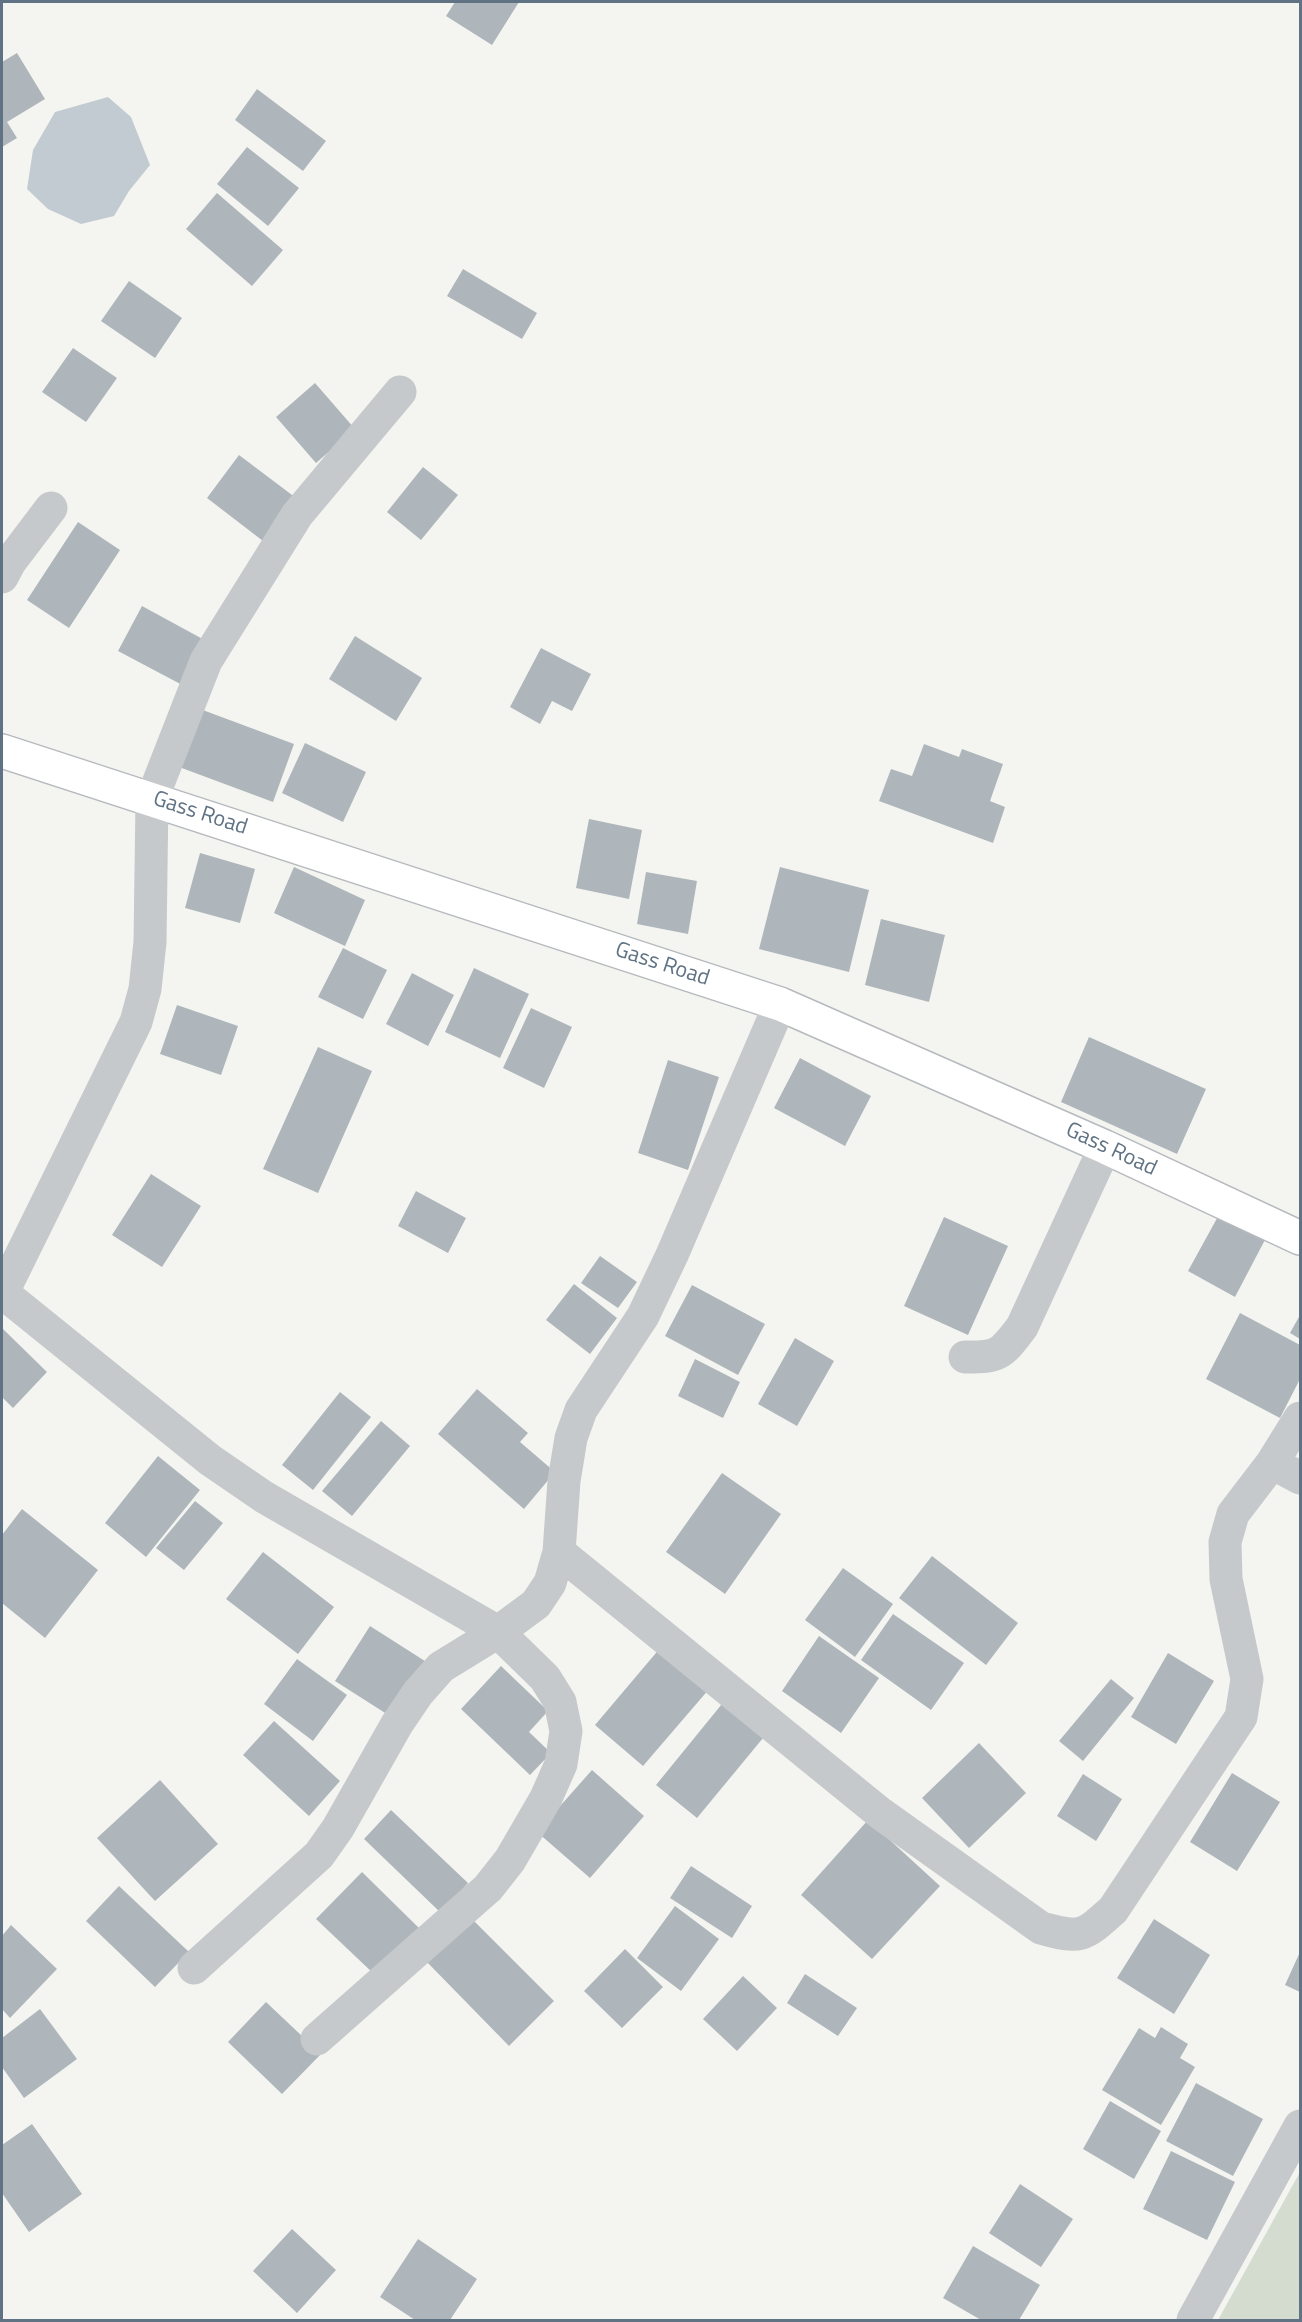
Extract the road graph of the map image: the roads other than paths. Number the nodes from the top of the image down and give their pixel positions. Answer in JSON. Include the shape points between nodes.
{"nodes":[{"id":1,"x":400,"y":392,"type":"dead end"},
{"id":2,"x":51,"y":508,"type":"dead end"},
{"id":3,"x":2,"y":577,"type":"edge"},
{"id":4,"x":2,"y":751,"type":"edge"},
{"id":5,"x":152,"y":799,"type":"junction"},
{"id":6,"x":780,"y":1004,"type":"junction"},
{"id":7,"x":1105,"y":1147,"type":"junction"},
{"id":8,"x":1300,"y":1238,"type":"edge"},
{"id":9,"x":2,"y":1293,"type":"edge"},
{"id":10,"x":965,"y":1357,"type":"dead end"},
{"id":11,"x":1300,"y":1418,"type":"edge"},
{"id":12,"x":1272,"y":1463,"type":"junction"},
{"id":13,"x":1300,"y":1478,"type":"edge"},
{"id":14,"x":559,"y":1552,"type":"junction"},
{"id":15,"x":498,"y":1632,"type":"junction"},
{"id":16,"x":194,"y":1968,"type":"dead end"},
{"id":17,"x":316,"y":2039,"type":"dead end"},
{"id":18,"x":1300,"y":2126,"type":"edge"},
{"id":19,"x":1193,"y":2320,"type":"edge"}],
"edges":[{"from":1,"to":5,"type":"street","via":[[297,515],[206,661]]},
{"from":2,"to":3,"type":"street"},
{"from":4,"to":5,"type":"main road","name":"Gass Road"},
{"from":5,"to":6,"type":"main road","name":"Gass Road"},
{"from":5,"to":9,"type":"street","via":[[150,942],[145,988],[136,1022]]},
{"from":6,"to":7,"type":"main road","name":"Gass Road"},
{"from":6,"to":14,"type":"street","via":[[643,1316],[582,1410],[571,1438],[564,1480]]},
{"from":7,"to":8,"type":"main road","name":"Gass Road"},
{"from":7,"to":10,"type":"street","via":[[1022,1327],[1004,1350],[988,1357]]},
{"from":9,"to":15,"type":"street","via":[[210,1460],[264,1497]]},
{"from":11,"to":12,"type":"street"},
{"from":12,"to":13,"type":"street"},
{"from":12,"to":14,"type":"street","via":[[1233,1514],[1225,1542],[1226,1579],[1247,1679],[1241,1717],[1113,1910],[1089,1932],[1067,1935],[1041,1928],[880,1813]]},
{"from":14,"to":15,"type":"street","via":[[550,1583],[536,1604]]},
{"from":15,"to":16,"type":"street","via":[[441,1667],[397,1724],[319,1855]]},
{"from":15,"to":17,"type":"street","via":[[546,1678],[560,1702],[566,1731],[561,1764],[546,1798],[510,1860],[488,1888]]},
{"from":18,"to":19,"type":"street"}]}
